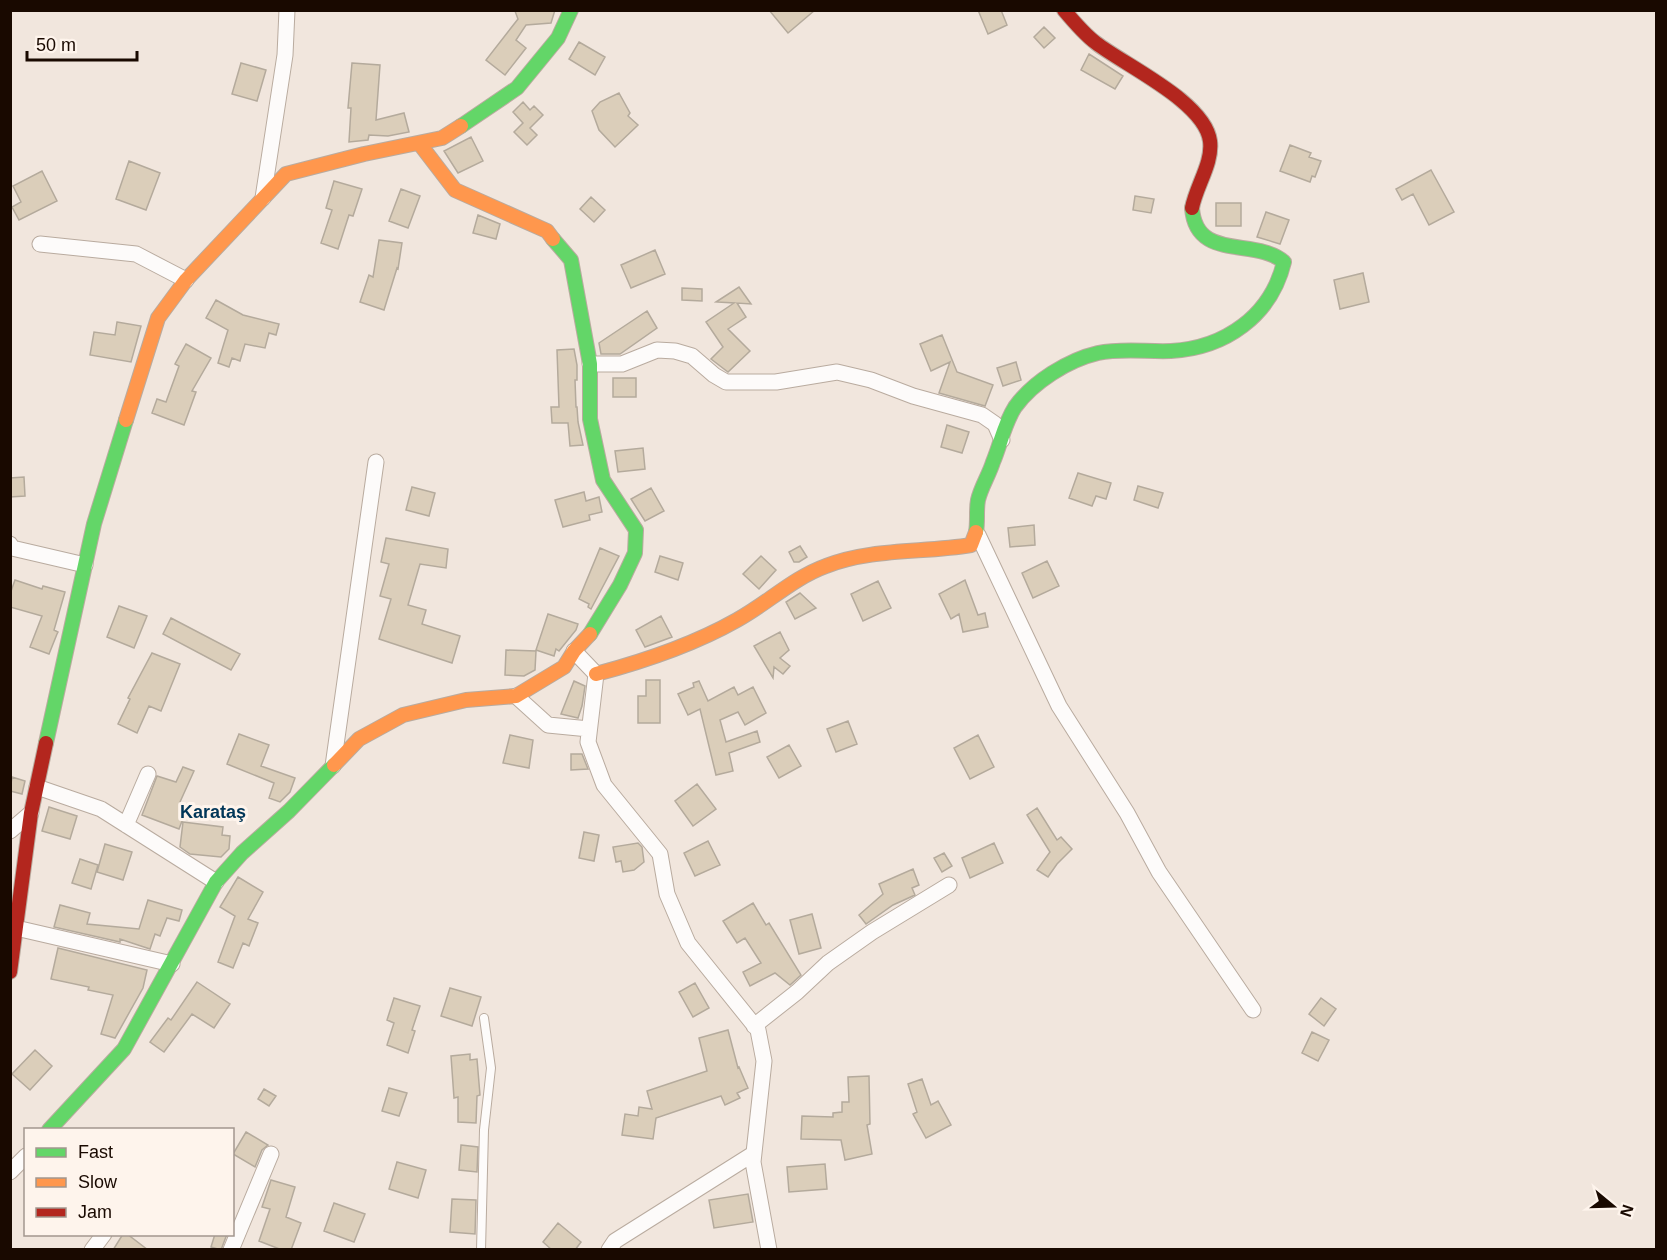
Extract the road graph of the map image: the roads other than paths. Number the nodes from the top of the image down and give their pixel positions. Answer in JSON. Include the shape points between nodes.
{"nodes":[{"id":1,"x":286,"y":10,"type":"edge"},
{"id":2,"x":571,"y":10,"type":"edge"},
{"id":3,"x":1064,"y":10,"type":"edge"},
{"id":4,"x":419,"y":143,"type":"junction"},
{"id":5,"x":263,"y":198,"type":"junction"},
{"id":6,"x":40,"y":244,"type":"dead end"},
{"id":7,"x":186,"y":280,"type":"junction"},
{"id":8,"x":590,"y":364,"type":"junction"},
{"id":9,"x":1002,"y":440,"type":"junction"},
{"id":10,"x":376,"y":462,"type":"dead end"},
{"id":11,"x":978,"y":535,"type":"junction"},
{"id":12,"x":10,"y":544,"type":"edge"},
{"id":13,"x":85,"y":565,"type":"junction"},
{"id":14,"x":574,"y":651,"type":"junction"},
{"id":15,"x":596,"y":674,"type":"junction"},
{"id":16,"x":516,"y":696,"type":"junction"},
{"id":17,"x":589,"y":729,"type":"junction"},
{"id":18,"x":333,"y":766,"type":"junction"},
{"id":19,"x":148,"y":774,"type":"dead end"},
{"id":20,"x":37,"y":787,"type":"junction"},
{"id":21,"x":32,"y":813,"type":"junction"},
{"id":22,"x":126,"y":825,"type":"junction"},
{"id":23,"x":10,"y":831,"type":"edge"},
{"id":24,"x":216,"y":882,"type":"junction"},
{"id":25,"x":949,"y":885,"type":"dead end"},
{"id":26,"x":16,"y":928,"type":"junction"},
{"id":27,"x":172,"y":964,"type":"junction"},
{"id":28,"x":10,"y":972,"type":"edge"},
{"id":29,"x":1253,"y":1010,"type":"dead end"},
{"id":30,"x":484,"y":1018,"type":"dead end"},
{"id":31,"x":754,"y":1026,"type":"junction"},
{"id":32,"x":51,"y":1128,"type":"edge"},
{"id":33,"x":271,"y":1154,"type":"dead end"},
{"id":34,"x":753,"y":1154,"type":"junction"},
{"id":35,"x":24,"y":1158,"type":"edge"},
{"id":36,"x":10,"y":1172,"type":"edge"},
{"id":37,"x":102,"y":1236,"type":"edge"},
{"id":38,"x":92,"y":1250,"type":"edge"},
{"id":39,"x":231,"y":1250,"type":"edge"},
{"id":40,"x":481,"y":1250,"type":"edge"},
{"id":41,"x":609,"y":1250,"type":"edge"},
{"id":42,"x":769,"y":1250,"type":"edge"}],
"edges":[{"from":1,"to":5,"type":"street","via":[[285,55]]},
{"from":2,"to":4,"type":"street","via":[[558,38],[517,88],[442,138]]},
{"from":3,"to":9,"type":"street","via":[[1097,44],[1155,82],[1202,120],[1211,146],[1191,207],[1199,231],[1227,248],[1280,256],[1283,273],[1260,310],[1221,339],[1173,352],[1092,355],[1061,370],[1030,390],[1010,416]]},
{"from":4,"to":5,"type":"street","via":[[286,174]]},
{"from":4,"to":8,"type":"street","via":[[455,190],[547,231],[571,260]]},
{"from":5,"to":7,"type":"street"},
{"from":6,"to":7,"type":"street","via":[[136,254]]},
{"from":7,"to":13,"type":"street","via":[[158,318]]},
{"from":8,"to":9,"type":"street","via":[[622,364],[657,350],[692,356],[726,382],[776,382],[837,372],[982,415],[994,424]]},
{"from":8,"to":14,"type":"street","via":[[590,419],[603,480],[636,530],[635,553],[594,629]]},
{"from":9,"to":11,"type":"street","via":[[978,501]]},
{"from":10,"to":18,"type":"street"},
{"from":11,"to":15,"type":"street","via":[[971,544],[957,548],[889,552],[828,565],[782,588],[758,608],[700,640]]},
{"from":11,"to":29,"type":"street","via":[[1059,706],[1127,813],[1159,872]]},
{"from":12,"to":13,"type":"street","via":[[12,548]]},
{"from":13,"to":20,"type":"street"},
{"from":14,"to":15,"type":"street"},
{"from":14,"to":16,"type":"street","via":[[564,667]]},
{"from":15,"to":17,"type":"street"},
{"from":16,"to":17,"type":"street","via":[[548,725]]},
{"from":16,"to":18,"type":"street","via":[[466,700],[403,715],[359,739]]},
{"from":17,"to":31,"type":"street","via":[[588,742],[604,785],[660,854],[667,894],[688,943]]},
{"from":18,"to":24,"type":"street"},
{"from":19,"to":22,"type":"street"},
{"from":20,"to":21,"type":"street"},
{"from":20,"to":22,"type":"street","via":[[101,809]]},
{"from":21,"to":23,"type":"street"},
{"from":21,"to":26,"type":"street"},
{"from":22,"to":24,"type":"street"},
{"from":24,"to":27,"type":"street"},
{"from":25,"to":31,"type":"street","via":[[828,963]]},
{"from":26,"to":27,"type":"street"},
{"from":26,"to":28,"type":"street"},
{"from":27,"to":32,"type":"street","via":[[124,1049]]},
{"from":30,"to":40,"type":"lane","via":[[491,1068],[484,1130]]},
{"from":31,"to":34,"type":"street","via":[[764,1061]]},
{"from":33,"to":39,"type":"street"},
{"from":34,"to":41,"type":"street","via":[[615,1241]]},
{"from":34,"to":42,"type":"street"},
{"from":35,"to":36,"type":"street"},
{"from":37,"to":38,"type":"street"}]}
